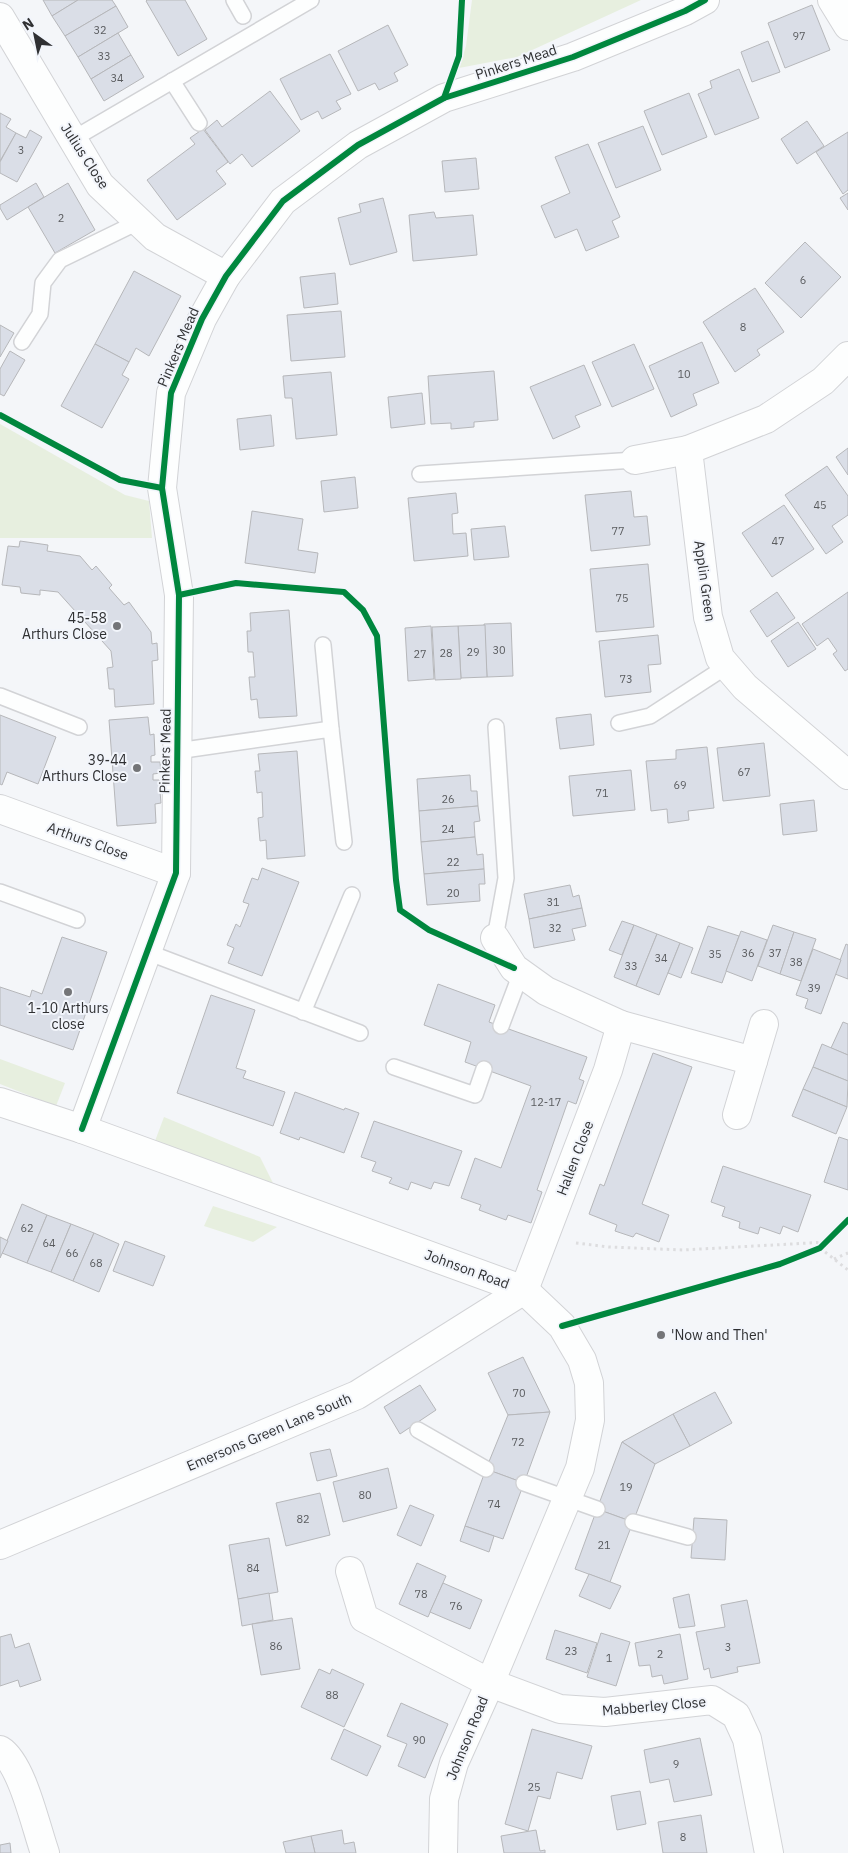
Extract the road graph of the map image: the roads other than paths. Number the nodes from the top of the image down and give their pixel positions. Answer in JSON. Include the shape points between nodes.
{"nodes":[{"id":1,"x":234,"y":0,"type":"edge"},
{"id":2,"x":311,"y":0,"type":"edge"},
{"id":3,"x":832,"y":0,"type":"edge"},
{"id":4,"x":688,"y":4,"type":"edge"},
{"id":5,"x":243,"y":16,"type":"dead end"},
{"id":6,"x":1,"y":21,"type":"edge"},
{"id":7,"x":848,"y":26,"type":"edge"},
{"id":8,"x":172,"y":81,"type":"junction"},
{"id":9,"x":198,"y":123,"type":"dead end"},
{"id":10,"x":73,"y":139,"type":"junction"},
{"id":11,"x":138,"y":222,"type":"junction"},
{"id":12,"x":226,"y":276,"type":"junction"},
{"id":13,"x":22,"y":342,"type":"dead end"},
{"id":14,"x":848,"y":356,"type":"edge"},
{"id":15,"x":688,"y":450,"type":"junction"},
{"id":16,"x":635,"y":460,"type":"joint"},
{"id":17,"x":420,"y":474,"type":"dead end"},
{"id":18,"x":323,"y":645,"type":"dead end"},
{"id":19,"x":727,"y":666,"type":"junction"},
{"id":20,"x":0,"y":696,"type":"edge"},
{"id":21,"x":619,"y":723,"type":"dead end"},
{"id":22,"x":79,"y":727,"type":"dead end"},
{"id":23,"x":496,"y":727,"type":"dead end"},
{"id":24,"x":331,"y":729,"type":"junction"},
{"id":25,"x":177,"y":751,"type":"junction"},
{"id":26,"x":848,"y":775,"type":"edge"},
{"id":27,"x":0,"y":809,"type":"edge"},
{"id":28,"x":344,"y":842,"type":"dead end"},
{"id":29,"x":176,"y":873,"type":"junction"},
{"id":30,"x":0,"y":892,"type":"edge"},
{"id":31,"x":352,"y":895,"type":"dead end"},
{"id":32,"x":77,"y":920,"type":"dead end"},
{"id":33,"x":495,"y":938,"type":"joint"},
{"id":34,"x":147,"y":952,"type":"junction"},
{"id":35,"x":521,"y":973,"type":"junction"},
{"id":36,"x":303,"y":1012,"type":"junction"},
{"id":37,"x":764,"y":1024,"type":"dead end"},
{"id":38,"x":621,"y":1025,"type":"junction"},
{"id":39,"x":501,"y":1026,"type":"dead end"},
{"id":40,"x":360,"y":1033,"type":"dead end"},
{"id":41,"x":753,"y":1061,"type":"junction"},
{"id":42,"x":394,"y":1067,"type":"dead end"},
{"id":43,"x":484,"y":1069,"type":"dead end"},
{"id":44,"x":0,"y":1102,"type":"edge"},
{"id":45,"x":737,"y":1115,"type":"dead end"},
{"id":46,"x":82,"y":1129,"type":"junction"},
{"id":47,"x":524,"y":1290,"type":"junction"},
{"id":48,"x":418,"y":1430,"type":"dead end"},
{"id":49,"x":486,"y":1469,"type":"dead end"},
{"id":50,"x":524,"y":1483,"type":"dead end"},
{"id":51,"x":568,"y":1499,"type":"junction"},
{"id":52,"x":597,"y":1509,"type":"dead end"},
{"id":53,"x":633,"y":1522,"type":"dead end"},
{"id":54,"x":688,"y":1537,"type":"dead end"},
{"id":55,"x":0,"y":1545,"type":"edge"},
{"id":56,"x":350,"y":1571,"type":"dead end"},
{"id":57,"x":490,"y":1683,"type":"junction"},
{"id":58,"x":0,"y":1750,"type":"edge"},
{"id":59,"x":45,"y":1853,"type":"edge"},
{"id":60,"x":444,"y":1853,"type":"edge"},
{"id":61,"x":769,"y":1853,"type":"edge"}],
"edges":[{"from":1,"to":5,"type":"lane"},
{"from":2,"to":8,"type":"lane"},
{"from":3,"to":7,"type":"street"},
{"from":4,"to":12,"type":"street","name":"Pinkers Mead","via":[[573,57],[444,98],[358,145],[284,201]]},
{"from":6,"to":10,"type":"street","name":"Julius Close"},
{"from":8,"to":9,"type":"lane"},
{"from":8,"to":10,"type":"lane"},
{"from":10,"to":11,"type":"street","name":"Julius Close","via":[[100,185]]},
{"from":11,"to":12,"type":"street","name":"Julius Close","via":[[155,238]]},
{"from":11,"to":13,"type":"lane","via":[[60,260],[43,283],[40,314]]},
{"from":12,"to":25,"type":"street","name":"Pinkers Mead","via":[[202,319],[171,393],[162,488],[179,595]]},
{"from":14,"to":15,"type":"street","via":[[823,381],[766,419]]},
{"from":15,"to":16,"type":"street"},
{"from":15,"to":19,"type":"street","name":"Applin Green","via":[[708,617],[720,658]]},
{"from":16,"to":17,"type":"lane"},
{"from":18,"to":24,"type":"lane"},
{"from":19,"to":21,"type":"lane","via":[[650,716]]},
{"from":19,"to":26,"type":"street","name":"Applin Green","via":[[745,687]]},
{"from":20,"to":22,"type":"lane"},
{"from":23,"to":33,"type":"lane","via":[[506,878]]},
{"from":24,"to":25,"type":"lane"},
{"from":24,"to":28,"type":"lane"},
{"from":25,"to":29,"type":"street","name":"Pinkers Mead"},
{"from":27,"to":29,"type":"street","name":"Arthurs Close"},
{"from":29,"to":34,"type":"street","name":"Pinkers Mead"},
{"from":30,"to":32,"type":"lane"},
{"from":31,"to":36,"type":"lane"},
{"from":33,"to":35,"type":"street","via":[[514,968]]},
{"from":34,"to":36,"type":"lane"},
{"from":34,"to":46,"type":"street","name":"Pinkers Mead"},
{"from":35,"to":38,"type":"street","via":[[546,991]]},
{"from":35,"to":39,"type":"lane"},
{"from":36,"to":40,"type":"lane"},
{"from":37,"to":41,"type":"street"},
{"from":38,"to":41,"type":"street"},
{"from":38,"to":47,"type":"street","name":"Hallen Close","via":[[608,1070]]},
{"from":41,"to":45,"type":"street"},
{"from":42,"to":43,"type":"lane","via":[[475,1095]]},
{"from":44,"to":46,"type":"street","name":"Johnson Road"},
{"from":46,"to":47,"type":"street","name":"Johnson Road"},
{"from":47,"to":51,"type":"street","name":"Johnson Road","via":[[562,1326],[582,1360],[590,1383],[590,1420],[580,1468]]},
{"from":47,"to":55,"type":"street","name":"Emersons Green Lane South","via":[[357,1395]]},
{"from":48,"to":49,"type":"lane"},
{"from":50,"to":51,"type":"lane"},
{"from":51,"to":52,"type":"lane"},
{"from":51,"to":57,"type":"street","name":"Johnson Road"},
{"from":53,"to":54,"type":"lane"},
{"from":56,"to":57,"type":"street","name":"Johnson Road","via":[[364,1618]]},
{"from":57,"to":60,"type":"street","name":"Johnson Road","via":[[454,1763],[444,1799]]},
{"from":57,"to":61,"type":"street","name":"Mabberley Close","via":[[560,1709],[605,1712],[712,1700],[736,1715],[747,1739]]},
{"from":58,"to":59,"type":"street","via":[[19,1773]]}]}
